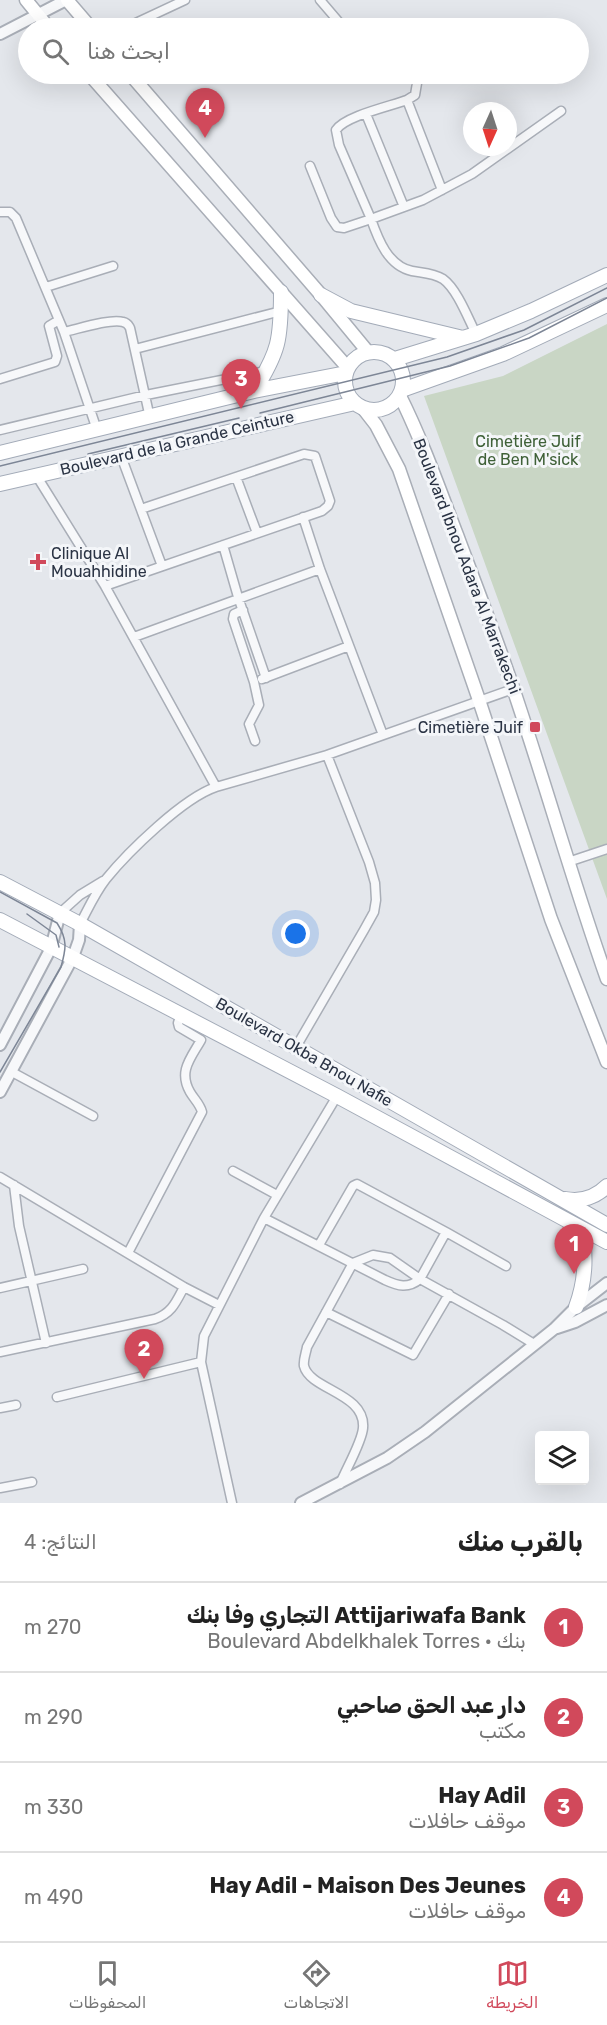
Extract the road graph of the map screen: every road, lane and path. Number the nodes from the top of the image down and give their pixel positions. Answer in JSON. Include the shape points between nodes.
{"nodes":[{"id":1,"x":26,"y":0,"type":"edge"},
{"id":2,"x":66,"y":0,"type":"edge"},
{"id":3,"x":185,"y":0,"type":"edge"},
{"id":4,"x":320,"y":0,"type":"edge"},
{"id":5,"x":37,"y":16,"type":"junction"},
{"id":6,"x":33,"y":18,"type":"edge"},
{"id":7,"x":82,"y":18,"type":"edge"},
{"id":8,"x":146,"y":18,"type":"edge"},
{"id":9,"x":335,"y":18,"type":"edge"},
{"id":10,"x":18,"y":25,"type":"edge"},
{"id":11,"x":0,"y":34,"type":"edge"},
{"id":12,"x":98,"y":84,"type":"edge"},
{"id":13,"x":139,"y":84,"type":"edge"},
{"id":14,"x":417,"y":84,"type":"edge"},
{"id":15,"x":407,"y":100,"type":"junction"},
{"id":16,"x":561,"y":111,"type":"dead end"},
{"id":17,"x":366,"y":114,"type":"junction"},
{"id":18,"x":310,"y":166,"type":"dead end"},
{"id":19,"x":442,"y":190,"type":"junction"},
{"id":20,"x":404,"y":207,"type":"junction"},
{"id":21,"x":0,"y":212,"type":"edge"},
{"id":22,"x":371,"y":219,"type":"junction"},
{"id":23,"x":113,"y":266,"type":"dead end"},
{"id":24,"x":607,"y":275,"type":"edge"},
{"id":25,"x":46,"y":287,"type":"junction"},
{"id":26,"x":280,"y":292,"type":"junction"},
{"id":27,"x":321,"y":295,"type":"junction"},
{"id":28,"x":607,"y":304,"type":"edge"},
{"id":29,"x":281,"y":311,"type":"junction"},
{"id":30,"x":59,"y":320,"type":"junction"},
{"id":31,"x":64,"y":332,"type":"junction"},
{"id":32,"x":470,"y":336,"type":"junction"},
{"id":33,"x":135,"y":350,"type":"junction"},
{"id":34,"x":368,"y":352,"type":"junction"},
{"id":35,"x":394,"y":360,"type":"junction"},
{"id":36,"x":347,"y":370,"type":"junction"},
{"id":37,"x":267,"y":371,"type":"junction"},
{"id":38,"x":0,"y":379,"type":"edge"},
{"id":39,"x":254,"y":391,"type":"junction"},
{"id":40,"x":401,"y":393,"type":"junction"},
{"id":41,"x":146,"y":395,"type":"junction"},
{"id":42,"x":358,"y":405,"type":"junction"},
{"id":43,"x":90,"y":409,"type":"junction"},
{"id":44,"x":150,"y":418,"type":"junction"},
{"id":45,"x":0,"y":430,"type":"edge"},
{"id":46,"x":97,"y":430,"type":"junction"},
{"id":47,"x":0,"y":453,"type":"edge"},
{"id":48,"x":121,"y":456,"type":"junction"},
{"id":49,"x":36,"y":475,"type":"junction"},
{"id":50,"x":236,"y":477,"type":"junction"},
{"id":51,"x":0,"y":484,"type":"edge"},
{"id":52,"x":141,"y":509,"type":"junction"},
{"id":53,"x":303,"y":517,"type":"junction"},
{"id":54,"x":258,"y":533,"type":"junction"},
{"id":55,"x":223,"y":545,"type":"junction"},
{"id":56,"x":162,"y":566,"type":"junction"},
{"id":57,"x":320,"y":569,"type":"junction"},
{"id":58,"x":105,"y":586,"type":"junction"},
{"id":59,"x":238,"y":597,"type":"junction"},
{"id":60,"x":243,"y":610,"type":"junction"},
{"id":61,"x":134,"y":637,"type":"junction"},
{"id":62,"x":349,"y":646,"type":"junction"},
{"id":63,"x":266,"y":678,"type":"junction"},
{"id":64,"x":254,"y":682,"type":"junction"},
{"id":65,"x":513,"y":689,"type":"junction"},
{"id":66,"x":479,"y":700,"type":"junction"},
{"id":67,"x":383,"y":735,"type":"junction"},
{"id":68,"x":255,"y":741,"type":"dead end"},
{"id":69,"x":327,"y":755,"type":"junction"},
{"id":70,"x":216,"y":787,"type":"junction"},
{"id":71,"x":607,"y":849,"type":"edge"},
{"id":72,"x":568,"y":862,"type":"junction"},
{"id":73,"x":106,"y":879,"type":"junction"},
{"id":74,"x":0,"y":882,"type":"edge"},
{"id":75,"x":60,"y":913,"type":"junction"},
{"id":76,"x":0,"y":920,"type":"edge"},
{"id":77,"x":80,"y":924,"type":"junction"},
{"id":78,"x":51,"y":948,"type":"junction"},
{"id":79,"x":73,"y":957,"type":"junction"},
{"id":80,"x":607,"y":979,"type":"edge"},
{"id":81,"x":205,"y":1034,"type":"junction"},
{"id":82,"x":1,"y":1043,"type":"edge"},
{"id":83,"x":296,"y":1047,"type":"junction"},
{"id":84,"x":607,"y":1062,"type":"edge"},
{"id":85,"x":12,"y":1072,"type":"junction"},
{"id":86,"x":0,"y":1092,"type":"edge"},
{"id":87,"x":337,"y":1096,"type":"junction"},
{"id":88,"x":93,"y":1116,"type":"dead end"},
{"id":89,"x":233,"y":1171,"type":"dead end"},
{"id":90,"x":0,"y":1177,"type":"edge"},
{"id":91,"x":14,"y":1185,"type":"junction"},
{"id":92,"x":607,"y":1186,"type":"edge"},
{"id":93,"x":277,"y":1195,"type":"junction"},
{"id":94,"x":557,"y":1197,"type":"junction"},
{"id":95,"x":264,"y":1218,"type":"junction"},
{"id":96,"x":607,"y":1225,"type":"edge"},
{"id":97,"x":582,"y":1229,"type":"junction"},
{"id":98,"x":446,"y":1232,"type":"junction"},
{"id":99,"x":607,"y":1242,"type":"edge"},
{"id":100,"x":319,"y":1245,"type":"junction"},
{"id":101,"x":128,"y":1253,"type":"junction"},
{"id":102,"x":353,"y":1263,"type":"junction"},
{"id":103,"x":506,"y":1266,"type":"dead end"},
{"id":104,"x":83,"y":1269,"type":"dead end"},
{"id":105,"x":420,"y":1279,"type":"junction"},
{"id":106,"x":32,"y":1281,"type":"junction"},
{"id":107,"x":607,"y":1283,"type":"edge"},
{"id":108,"x":184,"y":1287,"type":"junction"},
{"id":109,"x":0,"y":1288,"type":"edge"},
{"id":110,"x":449,"y":1294,"type":"junction"},
{"id":111,"x":219,"y":1305,"type":"junction"},
{"id":112,"x":607,"y":1305,"type":"edge"},
{"id":113,"x":576,"y":1307,"type":"junction"},
{"id":114,"x":326,"y":1312,"type":"junction"},
{"id":115,"x":554,"y":1329,"type":"junction"},
{"id":116,"x":45,"y":1343,"type":"junction"},
{"id":117,"x":534,"y":1344,"type":"junction"},
{"id":118,"x":0,"y":1352,"type":"edge"},
{"id":119,"x":201,"y":1362,"type":"junction"},
{"id":120,"x":57,"y":1397,"type":"dead end"},
{"id":121,"x":16,"y":1405,"type":"dead end"},
{"id":122,"x":0,"y":1408,"type":"edge"},
{"id":123,"x":32,"y":1482,"type":"dead end"},
{"id":124,"x":339,"y":1484,"type":"junction"},
{"id":125,"x":0,"y":1488,"type":"edge"},
{"id":126,"x":232,"y":1503,"type":"edge"},
{"id":127,"x":301,"y":1503,"type":"edge"}],
"edges":[{"from":1,"to":5,"type":"main road"},
{"from":2,"to":5,"type":"street"},
{"from":2,"to":7,"type":"main road"},
{"from":3,"to":8,"type":"street"},
{"from":4,"to":9,"type":"street"},
{"from":5,"to":6,"type":"street"},
{"from":10,"to":11,"type":"street"},
{"from":12,"to":26,"type":"main road"},
{"from":13,"to":27,"type":"main road"},
{"from":14,"to":15,"type":"street","via":[[415,95]]},
{"from":15,"to":17,"type":"street"},
{"from":15,"to":19,"type":"street"},
{"from":16,"to":19,"type":"street","via":[[503,154]]},
{"from":17,"to":20,"type":"street"},
{"from":17,"to":22,"type":"street","via":[[339,126],[336,136]]},
{"from":18,"to":22,"type":"street","via":[[337,226],[344,228]]},
{"from":19,"to":20,"type":"street"},
{"from":20,"to":22,"type":"street"},
{"from":21,"to":25,"type":"street","via":[[10,212],[16,218]]},
{"from":22,"to":32,"type":"street","via":[[379,240],[396,263],[408,270],[434,275],[452,289]]},
{"from":23,"to":25,"type":"street"},
{"from":24,"to":32,"type":"main road"},
{"from":25,"to":30,"type":"street"},
{"from":26,"to":29,"type":"main road"},
{"from":26,"to":36,"type":"main road"},
{"from":27,"to":32,"type":"main road","via":[[358,313]]},
{"from":27,"to":34,"type":"main road"},
{"from":28,"to":40,"type":"main road","via":[[518,348]]},
{"from":29,"to":33,"type":"street"},
{"from":29,"to":37,"type":"main road","via":[[278,345]]},
{"from":30,"to":31,"type":"street"},
{"from":30,"to":38,"type":"street","via":[[49,326],[55,362]]},
{"from":31,"to":33,"type":"street","via":[[122,321],[130,328]]},
{"from":31,"to":43,"type":"street"},
{"from":32,"to":35,"type":"main road"},
{"from":33,"to":41,"type":"street"},
{"from":34,"to":35,"type":"main road","via":[[385,353]]},
{"from":34,"to":36,"type":"main road","via":[[356,358]]},
{"from":35,"to":40,"type":"main road","via":[[403,376]]},
{"from":36,"to":39,"type":"main road","name":"Boulevard de la Grande Ceinture"},
{"from":36,"to":42,"type":"main road","via":[[346,389]]},
{"from":37,"to":39,"type":"main road"},
{"from":37,"to":41,"type":"street"},
{"from":39,"to":44,"type":"main road","name":"Boulevard de la Grande Ceinture"},
{"from":40,"to":42,"type":"main road","via":[[387,407],[377,410]]},
{"from":40,"to":65,"type":"main road","name":"Boulevard Ibnou Adara Al Marrakechi"},
{"from":41,"to":43,"type":"street"},
{"from":41,"to":44,"type":"street"},
{"from":42,"to":48,"type":"main road","name":"Boulevard de la Grande Ceinture"},
{"from":42,"to":66,"type":"main road","name":"Boulevard Ibnou Adara Al Marrakechi","via":[[385,440],[399,469]]},
{"from":43,"to":45,"type":"street"},
{"from":43,"to":46,"type":"street"},
{"from":44,"to":46,"type":"main road","name":"Boulevard de la Grande Ceinture"},
{"from":46,"to":47,"type":"main road","name":"Boulevard de la Grande Ceinture"},
{"from":48,"to":49,"type":"main road","name":"Boulevard de la Grande Ceinture"},
{"from":48,"to":52,"type":"street"},
{"from":49,"to":51,"type":"main road","name":"Boulevard de la Grande Ceinture"},
{"from":49,"to":58,"type":"street"},
{"from":50,"to":52,"type":"street"},
{"from":50,"to":53,"type":"street","via":[[304,454],[315,456],[330,501],[322,511]]},
{"from":50,"to":54,"type":"street"},
{"from":52,"to":56,"type":"street"},
{"from":53,"to":54,"type":"street"},
{"from":53,"to":57,"type":"street"},
{"from":54,"to":55,"type":"street"},
{"from":55,"to":56,"type":"street"},
{"from":55,"to":59,"type":"street"},
{"from":56,"to":58,"type":"street"},
{"from":57,"to":59,"type":"street"},
{"from":57,"to":62,"type":"street"},
{"from":58,"to":61,"type":"street"},
{"from":59,"to":60,"type":"street"},
{"from":59,"to":61,"type":"street"},
{"from":60,"to":63,"type":"street"},
{"from":60,"to":64,"type":"street","via":[[234,614],[233,619]]},
{"from":61,"to":70,"type":"street"},
{"from":62,"to":63,"type":"street"},
{"from":62,"to":67,"type":"street"},
{"from":63,"to":64,"type":"street"},
{"from":64,"to":68,"type":"street","via":[[260,705],[249,724]]},
{"from":65,"to":66,"type":"street"},
{"from":65,"to":72,"type":"main road","name":"Boulevard Ibnou Adara Al Marrakechi"},
{"from":66,"to":67,"type":"street"},
{"from":66,"to":84,"type":"main road","name":"Boulevard Ibnou Adara Al Marrakechi","via":[[551,919]]},
{"from":67,"to":69,"type":"street"},
{"from":69,"to":70,"type":"street"},
{"from":69,"to":83,"type":"street","via":[[369,862],[376,900],[374,912]]},
{"from":70,"to":73,"type":"street","via":[[175,812]]},
{"from":71,"to":72,"type":"street"},
{"from":72,"to":80,"type":"main road","name":"Boulevard Ibnou Adara Al Marrakechi"},
{"from":73,"to":75,"type":"street"},
{"from":73,"to":77,"type":"street"},
{"from":74,"to":75,"type":"main road","name":"Boulevard Okba Bnou Nafie"},
{"from":75,"to":77,"type":"main road","name":"Boulevard Okba Bnou Nafie"},
{"from":75,"to":78,"type":"street"},
{"from":76,"to":78,"type":"main road","name":"Boulevard Okba Bnou Nafie"},
{"from":77,"to":79,"type":"street"},
{"from":77,"to":83,"type":"main road","name":"Boulevard Okba Bnou Nafie"},
{"from":78,"to":79,"type":"main road","name":"Boulevard Okba Bnou Nafie"},
{"from":78,"to":82,"type":"street"},
{"from":79,"to":81,"type":"main road","name":"Boulevard Okba Bnou Nafie","via":[[182,1014]]},
{"from":79,"to":85,"type":"street"},
{"from":81,"to":87,"type":"main road","name":"Boulevard Okba Bnou Nafie"},
{"from":81,"to":101,"type":"street","via":[[184,1076],[190,1093],[202,1108],[199,1120]]},
{"from":83,"to":94,"type":"main road","name":"Boulevard Okba Bnou Nafie"},
{"from":85,"to":86,"type":"street"},
{"from":85,"to":88,"type":"street"},
{"from":87,"to":93,"type":"street"},
{"from":87,"to":97,"type":"main road","name":"Boulevard Okba Bnou Nafie"},
{"from":89,"to":93,"type":"street"},
{"from":90,"to":91,"type":"street"},
{"from":91,"to":101,"type":"street"},
{"from":91,"to":106,"type":"street"},
{"from":92,"to":94,"type":"main road","via":[[579,1200]]},
{"from":93,"to":95,"type":"street"},
{"from":94,"to":96,"type":"main road","name":"Boulevard Okba Bnou Nafie"},
{"from":95,"to":100,"type":"street"},
{"from":95,"to":111,"type":"street"},
{"from":97,"to":99,"type":"main road","name":"Boulevard Okba Bnou Nafie"},
{"from":97,"to":113,"type":"main road","via":[[585,1273]]},
{"from":98,"to":100,"type":"street","via":[[357,1184]]},
{"from":98,"to":103,"type":"street"},
{"from":98,"to":105,"type":"street"},
{"from":100,"to":102,"type":"street"},
{"from":101,"to":108,"type":"street"},
{"from":102,"to":105,"type":"street","via":[[398,1286],[409,1286]]},
{"from":102,"to":105,"type":"street","via":[[373,1255],[383,1256]]},
{"from":102,"to":114,"type":"street"},
{"from":104,"to":106,"type":"street"},
{"from":105,"to":110,"type":"street"},
{"from":106,"to":109,"type":"street"},
{"from":106,"to":116,"type":"street"},
{"from":107,"to":113,"type":"street"},
{"from":108,"to":111,"type":"street"},
{"from":108,"to":116,"type":"street","via":[[166,1316]]},
{"from":110,"to":114,"type":"street","via":[[413,1355]]},
{"from":110,"to":117,"type":"street"},
{"from":111,"to":119,"type":"street","via":[[204,1336]]},
{"from":112,"to":115,"type":"street"},
{"from":113,"to":115,"type":"street"},
{"from":114,"to":124,"type":"street","via":[[307,1347],[304,1368],[359,1408],[363,1419],[361,1437]]},
{"from":115,"to":117,"type":"street"},
{"from":116,"to":118,"type":"street"},
{"from":117,"to":124,"type":"street","via":[[425,1432]]},
{"from":119,"to":120,"type":"street"},
{"from":119,"to":126,"type":"street"},
{"from":121,"to":122,"type":"street"},
{"from":123,"to":125,"type":"street"},
{"from":124,"to":127,"type":"street"}]}
